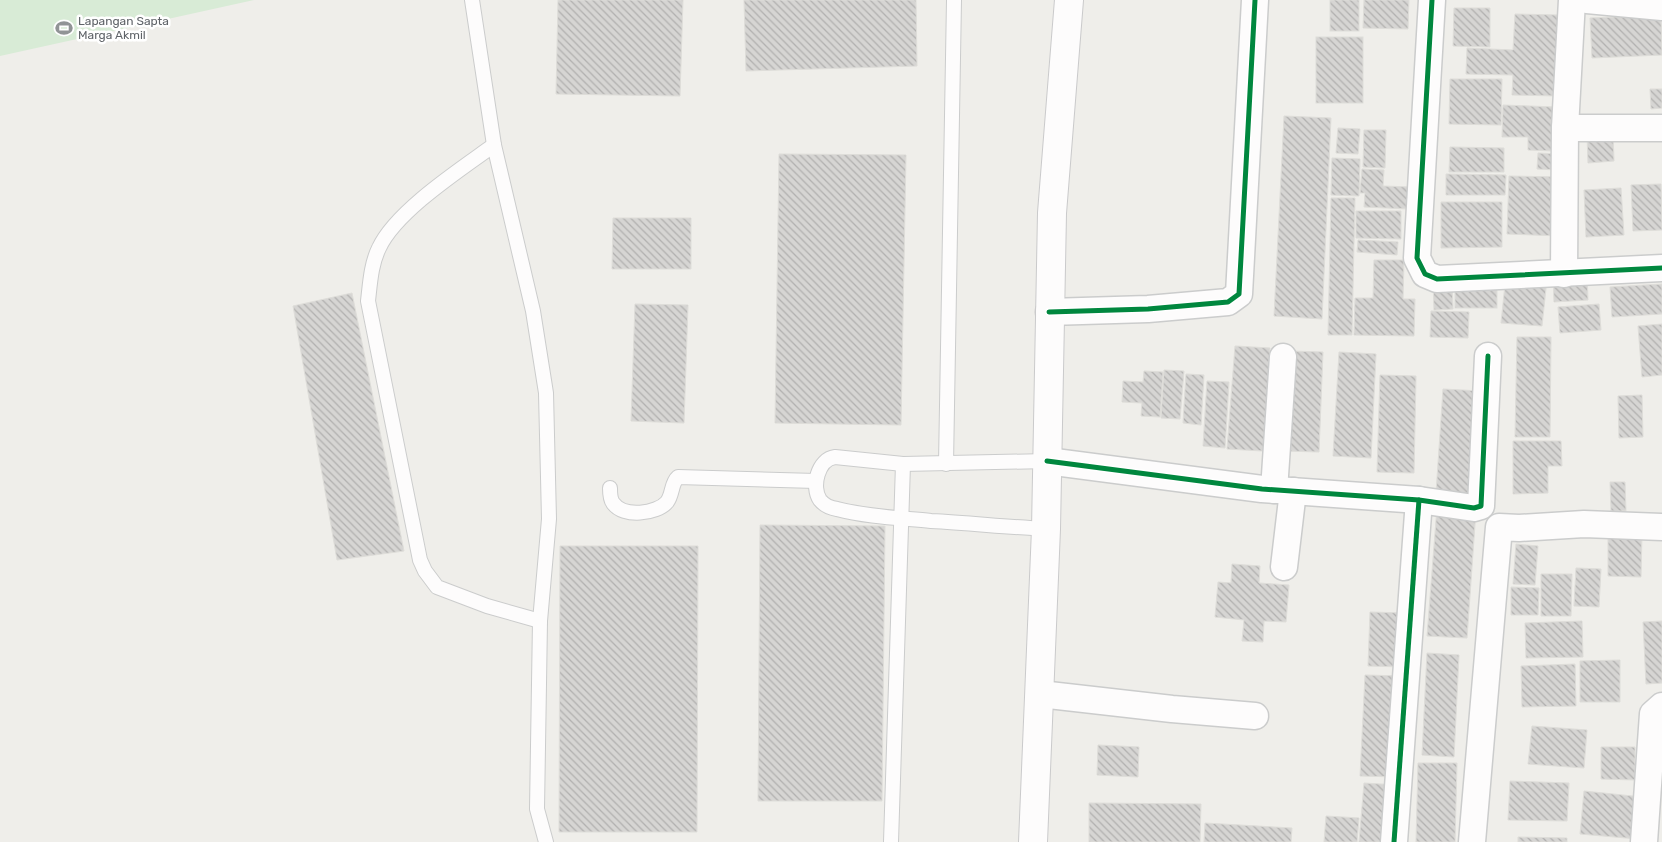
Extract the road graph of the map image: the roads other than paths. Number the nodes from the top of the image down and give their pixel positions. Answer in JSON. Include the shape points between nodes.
{"nodes":[{"id":1,"x":472,"y":0,"type":"edge"},
{"id":2,"x":954,"y":0,"type":"edge"},
{"id":3,"x":1069,"y":0,"type":"edge"},
{"id":4,"x":1255,"y":0,"type":"edge"},
{"id":5,"x":1432,"y":0,"type":"edge"},
{"id":6,"x":1572,"y":0,"type":"edge"},
{"id":7,"x":1587,"y":0,"type":"edge"},
{"id":8,"x":1662,"y":7,"type":"edge"},
{"id":9,"x":1565,"y":128,"type":"junction"},
{"id":10,"x":1662,"y":128,"type":"edge"},
{"id":11,"x":494,"y":145,"type":"junction"},
{"id":12,"x":1662,"y":268,"type":"edge"},
{"id":13,"x":1564,"y":274,"type":"junction"},
{"id":14,"x":1049,"y":312,"type":"junction"},
{"id":15,"x":1488,"y":356,"type":"dead end"},
{"id":16,"x":1283,"y":357,"type":"dead end"},
{"id":17,"x":1047,"y":461,"type":"junction"},
{"id":18,"x":903,"y":464,"type":"junction"},
{"id":19,"x":946,"y":464,"type":"junction"},
{"id":20,"x":816,"y":481,"type":"junction"},
{"id":21,"x":610,"y":488,"type":"dead end"},
{"id":22,"x":1283,"y":491,"type":"junction"},
{"id":23,"x":1419,"y":500,"type":"junction"},
{"id":24,"x":901,"y":518,"type":"junction"},
{"id":25,"x":1662,"y":527,"type":"edge"},
{"id":26,"x":1046,"y":529,"type":"junction"},
{"id":27,"x":1284,"y":567,"type":"dead end"},
{"id":28,"x":540,"y":621,"type":"junction"},
{"id":29,"x":1040,"y":694,"type":"junction"},
{"id":30,"x":1662,"y":706,"type":"edge"},
{"id":31,"x":1255,"y":716,"type":"dead end"},
{"id":32,"x":546,"y":842,"type":"edge"},
{"id":33,"x":891,"y":842,"type":"edge"},
{"id":34,"x":1033,"y":842,"type":"edge"},
{"id":35,"x":1394,"y":842,"type":"edge"},
{"id":36,"x":1472,"y":842,"type":"edge"},
{"id":37,"x":1644,"y":842,"type":"edge"}],
"edges":[{"from":1,"to":11,"type":"lane"},
{"from":2,"to":19,"type":"lane"},
{"from":3,"to":14,"type":"main road","via":[[1052,213]]},
{"from":4,"to":14,"type":"street","via":[[1239,294],[1228,302],[1148,309]]},
{"from":5,"to":13,"type":"street","via":[[1417,258],[1420,266],[1425,274],[1437,279]]},
{"from":6,"to":9,"type":"street"},
{"from":7,"to":8,"type":"street"},
{"from":9,"to":10,"type":"street"},
{"from":9,"to":13,"type":"street"},
{"from":11,"to":28,"type":"lane","via":[[533,311],[546,393],[549,519]]},
{"from":11,"to":28,"type":"lane","via":[[404,214],[379,248],[368,301],[420,560],[425,571],[437,587]]},
{"from":12,"to":13,"type":"street"},
{"from":14,"to":17,"type":"main road"},
{"from":15,"to":23,"type":"street","via":[[1481,506],[1474,508]]},
{"from":16,"to":22,"type":"street"},
{"from":17,"to":19,"type":"lane"},
{"from":17,"to":22,"type":"street"},
{"from":17,"to":26,"type":"main road"},
{"from":18,"to":19,"type":"lane"},
{"from":18,"to":20,"type":"lane","via":[[831,458],[822,466]]},
{"from":18,"to":24,"type":"lane"},
{"from":20,"to":21,"type":"lane","via":[[678,477],[663,506],[643,512],[618,508],[611,498]]},
{"from":20,"to":24,"type":"lane","via":[[820,500],[827,506]]},
{"from":22,"to":23,"type":"street"},
{"from":22,"to":27,"type":"street"},
{"from":23,"to":35,"type":"street"},
{"from":24,"to":26,"type":"lane"},
{"from":24,"to":33,"type":"lane"},
{"from":25,"to":36,"type":"street","via":[[1584,524],[1499,527]]},
{"from":26,"to":29,"type":"main road"},
{"from":28,"to":32,"type":"lane","via":[[537,809]]},
{"from":29,"to":31,"type":"street"},
{"from":29,"to":34,"type":"main road"},
{"from":30,"to":37,"type":"street","via":[[1653,714]]}]}
